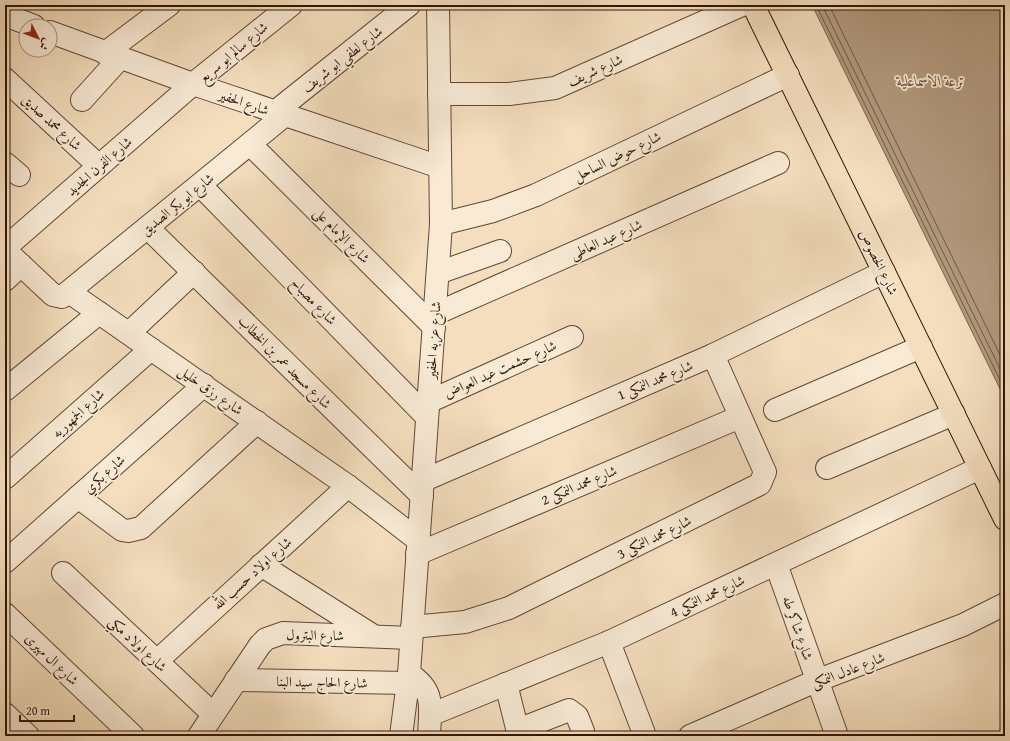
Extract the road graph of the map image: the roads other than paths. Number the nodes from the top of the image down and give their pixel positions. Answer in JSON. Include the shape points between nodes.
{"nodes":[{"id":1,"x":169,"y":5,"type":"edge"},
{"id":2,"x":291,"y":5,"type":"edge"},
{"id":3,"x":409,"y":5,"type":"edge"},
{"id":4,"x":438,"y":5,"type":"edge"},
{"id":5,"x":742,"y":5,"type":"edge"},
{"id":6,"x":753,"y":5,"type":"edge"},
{"id":7,"x":11,"y":12,"type":"edge"},
{"id":8,"x":21,"y":18,"type":"edge"},
{"id":9,"x":58,"y":35,"type":"edge"},
{"id":10,"x":113,"y":56,"type":"junction"},
{"id":11,"x":788,"y":74,"type":"junction"},
{"id":12,"x":5,"y":79,"type":"edge"},
{"id":13,"x":193,"y":84,"type":"junction"},
{"id":14,"x":439,"y":94,"type":"junction"},
{"id":15,"x":82,"y":100,"type":"dead end"},
{"id":16,"x":280,"y":114,"type":"junction"},
{"id":17,"x":250,"y":144,"type":"junction"},
{"id":18,"x":778,"y":163,"type":"dead end"},
{"id":19,"x":99,"y":166,"type":"junction"},
{"id":20,"x":440,"y":167,"type":"junction"},
{"id":21,"x":200,"y":185,"type":"junction"},
{"id":22,"x":442,"y":224,"type":"junction"},
{"id":23,"x":148,"y":228,"type":"junction"},
{"id":24,"x":5,"y":249,"type":"edge"},
{"id":25,"x":500,"y":251,"type":"dead end"},
{"id":26,"x":21,"y":265,"type":"junction"},
{"id":27,"x":194,"y":272,"type":"junction"},
{"id":28,"x":884,"y":272,"type":"junction"},
{"id":29,"x":438,"y":273,"type":"junction"},
{"id":30,"x":5,"y":280,"type":"edge"},
{"id":31,"x":69,"y":292,"type":"junction"},
{"id":32,"x":99,"y":313,"type":"junction"},
{"id":33,"x":434,"y":320,"type":"junction"},
{"id":34,"x":129,"y":333,"type":"junction"},
{"id":35,"x":572,"y":337,"type":"dead end"},
{"id":36,"x":921,"y":347,"type":"junction"},
{"id":37,"x":151,"y":349,"type":"junction"},
{"id":38,"x":713,"y":355,"type":"junction"},
{"id":39,"x":204,"y":385,"type":"junction"},
{"id":40,"x":5,"y":390,"type":"edge"},
{"id":41,"x":428,"y":409,"type":"junction"},
{"id":42,"x":775,"y":410,"type":"dead end"},
{"id":43,"x":954,"y":414,"type":"junction"},
{"id":44,"x":740,"y":417,"type":"junction"},
{"id":45,"x":256,"y":422,"type":"junction"},
{"id":46,"x":827,"y":468,"type":"dead end"},
{"id":47,"x":980,"y":468,"type":"junction"},
{"id":48,"x":5,"y":478,"type":"edge"},
{"id":49,"x":348,"y":486,"type":"junction"},
{"id":50,"x":422,"y":489,"type":"junction"},
{"id":51,"x":78,"y":497,"type":"junction"},
{"id":52,"x":1005,"y":519,"type":"edge"},
{"id":53,"x":418,"y":547,"type":"junction"},
{"id":54,"x":5,"y":562,"type":"edge"},
{"id":55,"x":776,"y":564,"type":"junction"},
{"id":56,"x":261,"y":565,"type":"junction"},
{"id":57,"x":63,"y":573,"type":"dead end"},
{"id":58,"x":1005,"y":604,"type":"edge"},
{"id":59,"x":5,"y":614,"type":"edge"},
{"id":60,"x":412,"y":632,"type":"junction"},
{"id":61,"x":373,"y":636,"type":"junction"},
{"id":62,"x":609,"y":642,"type":"junction"},
{"id":63,"x":157,"y":661,"type":"junction"},
{"id":64,"x":408,"y":679,"type":"junction"},
{"id":65,"x":236,"y":680,"type":"junction"},
{"id":66,"x":816,"y":681,"type":"junction"},
{"id":67,"x":506,"y":684,"type":"junction"},
{"id":68,"x":5,"y":714,"type":"edge"},
{"id":69,"x":213,"y":714,"type":"junction"},
{"id":70,"x":429,"y":726,"type":"edge"},
{"id":71,"x":583,"y":730,"type":"dead end"},
{"id":72,"x":518,"y":733,"type":"edge"},
{"id":73,"x":23,"y":734,"type":"edge"},
{"id":74,"x":133,"y":736,"type":"edge"},
{"id":75,"x":199,"y":736,"type":"edge"},
{"id":76,"x":401,"y":736,"type":"edge"},
{"id":77,"x":645,"y":736,"type":"edge"},
{"id":78,"x":690,"y":736,"type":"edge"},
{"id":79,"x":837,"y":736,"type":"edge"}],
"edges":[{"from":1,"to":10,"type":"street"},
{"from":2,"to":13,"type":"street","name":"شارع سالم ابو سريع"},
{"from":3,"to":16,"type":"street","name":"شارع لطفي ابو شريف"},
{"from":4,"to":14,"type":"street","name":"شارع عزبه الحفير"},
{"from":5,"to":14,"type":"street","name":"شارع شريف","via":[[555,88],[509,94]]},
{"from":6,"to":11,"type":"main road","name":"شارع الخصوص"},
{"from":7,"to":8,"type":"street"},
{"from":9,"to":10,"type":"street","name":"شارع الحفير"},
{"from":10,"to":13,"type":"street","name":"شارع الحفير"},
{"from":10,"to":15,"type":"street"},
{"from":11,"to":22,"type":"street","name":"شارع حوض الساحل","via":[[536,196],[493,211]]},
{"from":11,"to":28,"type":"main road","name":"شارع الخصوص"},
{"from":12,"to":19,"type":"street","name":"شارع محمد صديق"},
{"from":13,"to":16,"type":"street","name":"شارع الحفير"},
{"from":13,"to":19,"type":"street","name":"شارع الفرن الجديد"},
{"from":14,"to":20,"type":"street","name":"شارع عزبه الحفير"},
{"from":16,"to":17,"type":"street","name":"شارع ابو بكر الصديق"},
{"from":16,"to":20,"type":"street","name":"شارع الحفير"},
{"from":17,"to":21,"type":"street","name":"شارع ابو بكر الصديق"},
{"from":17,"to":33,"type":"street","name":"شارع الإمام على"},
{"from":18,"to":33,"type":"street","name":"شارع عبد العاطى"},
{"from":19,"to":24,"type":"street","name":"شارع الفرن الجديد"},
{"from":20,"to":22,"type":"street","name":"شارع عزبه الحفير"},
{"from":21,"to":23,"type":"street","name":"شارع ابو بكر الصديق"},
{"from":21,"to":41,"type":"street","name":"شارع مصباح"},
{"from":22,"to":29,"type":"street","name":"شارع عزبه الحفير"},
{"from":23,"to":27,"type":"street","name":"شارع مسجد عمر بن الخطاب"},
{"from":23,"to":31,"type":"street","name":"شارع ابو بكر الصديق"},
{"from":24,"to":26,"type":"street"},
{"from":25,"to":29,"type":"street"},
{"from":26,"to":30,"type":"street"},
{"from":26,"to":31,"type":"street","via":[[54,295],[59,297]]},
{"from":27,"to":34,"type":"street"},
{"from":27,"to":50,"type":"street","name":"شارع مسجد عمر بن الخطاب"},
{"from":28,"to":36,"type":"main road","name":"شارع الخصوص"},
{"from":28,"to":38,"type":"street","name":"شارع محمد النمكى 1"},
{"from":29,"to":33,"type":"street","name":"شارع عزبه الحفير"},
{"from":31,"to":32,"type":"street","name":"شارع رزق خليل"},
{"from":32,"to":34,"type":"street","name":"شارع رزق خليل"},
{"from":32,"to":40,"type":"street"},
{"from":33,"to":41,"type":"street","name":"شارع عزبه الحفير"},
{"from":34,"to":37,"type":"street","name":"شارع رزق خليل"},
{"from":35,"to":41,"type":"street","name":"شارع حشمت عبد العواض"},
{"from":36,"to":42,"type":"street"},
{"from":36,"to":43,"type":"main road","name":"شارع الخصوص"},
{"from":37,"to":39,"type":"street","name":"شارع رزق خليل"},
{"from":37,"to":48,"type":"street","name":"شارع الجمهوريه"},
{"from":38,"to":44,"type":"street","name":"شارع محمد النمكى 3"},
{"from":38,"to":50,"type":"street","name":"شارع محمد النمكى 1"},
{"from":39,"to":45,"type":"street","name":"شارع رزق خليل"},
{"from":39,"to":51,"type":"street","name":"شارع بكري"},
{"from":41,"to":50,"type":"street","name":"شارع عزبه الحفير"},
{"from":43,"to":46,"type":"street"},
{"from":43,"to":47,"type":"main road","name":"شارع الخصوص"},
{"from":44,"to":53,"type":"street","name":"شارع محمد النمكى 2"},
{"from":44,"to":60,"type":"street","name":"شارع محمد النمكى 3","via":[[765,472],[757,487],[510,608],[465,622]]},
{"from":45,"to":49,"type":"street","name":"شارع رزق خليل"},
{"from":45,"to":51,"type":"street","via":[[147,524],[135,530],[122,530]]},
{"from":47,"to":52,"type":"main road","name":"شارع الخصوص"},
{"from":47,"to":55,"type":"street","name":"شارع محمد النمكى 4"},
{"from":49,"to":53,"type":"street","name":"شارع رزق خليل"},
{"from":49,"to":56,"type":"street","name":"شارع اولاد حسب الله"},
{"from":50,"to":53,"type":"street","name":"شارع عزبه الحفير"},
{"from":51,"to":54,"type":"street","name":"شارع بكري"},
{"from":53,"to":60,"type":"street","name":"شارع عزبه الحفير"},
{"from":55,"to":62,"type":"street","name":"شارع محمد النمكى 4"},
{"from":55,"to":66,"type":"street","name":"شارع شاكر طه"},
{"from":56,"to":61,"type":"street"},
{"from":56,"to":63,"type":"street","name":"شارع اولاد حسب الله"},
{"from":57,"to":63,"type":"street","name":"شارع اولاد مكي"},
{"from":58,"to":66,"type":"street","name":"شارع عادل النمكى","via":[[962,625]]},
{"from":59,"to":74,"type":"street","name":"شارع ال مهيرى"},
{"from":60,"to":61,"type":"street","name":"شارع البترول"},
{"from":60,"to":64,"type":"street","name":"شارع عزبه الحفير"},
{"from":61,"to":65,"type":"street","name":"شارع البترول","via":[[283,633],[274,635],[260,645]]},
{"from":62,"to":67,"type":"street","name":"شارع محمد النمكى 4"},
{"from":62,"to":77,"type":"street"},
{"from":63,"to":69,"type":"street","name":"شارع اولاد مكي"},
{"from":64,"to":65,"type":"street","name":"شارع الحاج سيد البنا"},
{"from":64,"to":70,"type":"street","via":[[419,680],[427,690],[431,702]]},
{"from":64,"to":76,"type":"street","name":"شارع عزبه الحفير"},
{"from":65,"to":69,"type":"street","name":"شارع البترول"},
{"from":66,"to":78,"type":"street","name":"شارع عادل النمكى"},
{"from":66,"to":79,"type":"street","name":"شارع شاكر طه"},
{"from":67,"to":70,"type":"street","name":"شارع محمد النمكى 4"},
{"from":67,"to":72,"type":"street"},
{"from":68,"to":73,"type":"street"},
{"from":69,"to":75,"type":"street","name":"شارع البترول"},
{"from":71,"to":72,"type":"street","via":[[578,716],[569,710]]}]}
